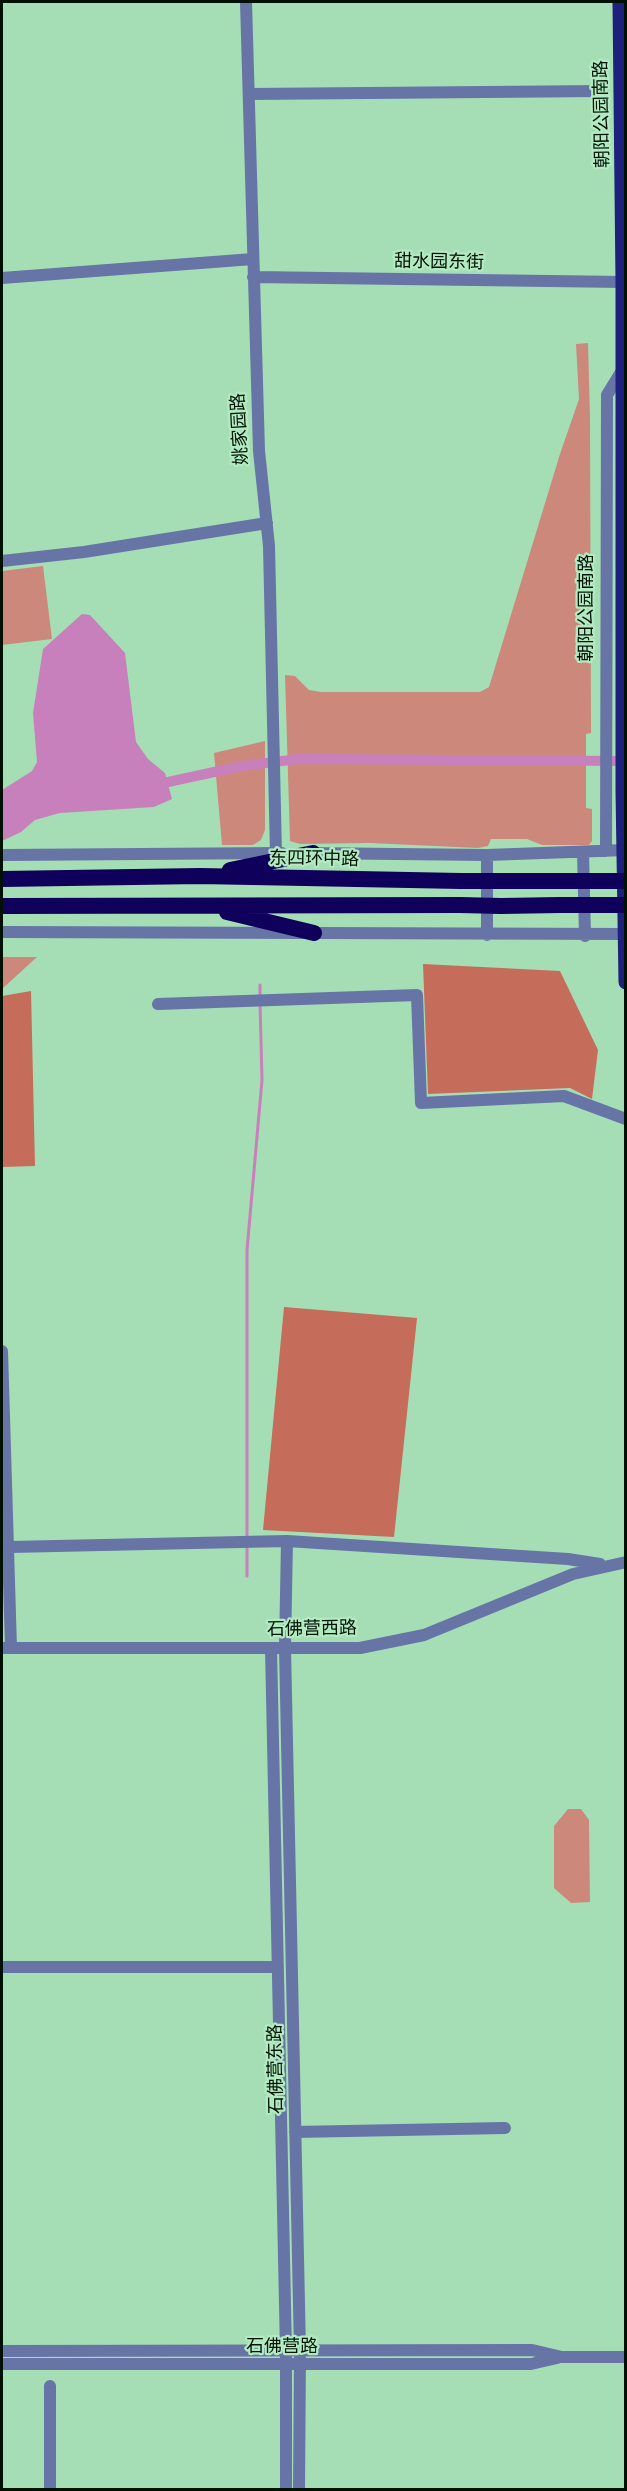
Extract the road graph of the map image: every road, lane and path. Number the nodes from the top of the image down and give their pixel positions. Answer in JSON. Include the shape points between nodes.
{"nodes":[{"id":1,"x":246,"y":2,"type":"edge"},
{"id":2,"x":620,"y":2,"type":"edge"},
{"id":3,"x":603,"y":91,"type":"dead end"},
{"id":4,"x":250,"y":94,"type":"junction"},
{"id":5,"x":253,"y":259,"type":"junction"},
{"id":6,"x":253,"y":277,"type":"junction"},
{"id":7,"x":2,"y":278,"type":"edge"},
{"id":8,"x":623,"y":282,"type":"junction"},
{"id":9,"x":623,"y":369,"type":"junction"},
{"id":10,"x":267,"y":523,"type":"junction"},
{"id":11,"x":2,"y":561,"type":"edge"},
{"id":12,"x":624,"y":850,"type":"edge"},
{"id":13,"x":606,"y":851,"type":"junction"},
{"id":14,"x":583,"y":852,"type":"junction"},
{"id":15,"x":313,"y":853,"type":"junction"},
{"id":16,"x":276,"y":854,"type":"junction"},
{"id":17,"x":2,"y":855,"type":"edge"},
{"id":18,"x":488,"y":855,"type":"junction"},
{"id":19,"x":200,"y":876,"type":"junction"},
{"id":20,"x":2,"y":879,"type":"edge"},
{"id":21,"x":626,"y":881,"type":"edge"},
{"id":22,"x":626,"y":905,"type":"edge"},
{"id":23,"x":2,"y":906,"type":"edge"},
{"id":24,"x":200,"y":906,"type":"junction"},
{"id":25,"x":2,"y":932,"type":"edge"},
{"id":26,"x":315,"y":933,"type":"junction"},
{"id":27,"x":625,"y":934,"type":"edge"},
{"id":28,"x":487,"y":935,"type":"junction"},
{"id":29,"x":585,"y":936,"type":"junction"},
{"id":30,"x":626,"y":982,"type":"edge"},
{"id":31,"x":158,"y":1004,"type":"dead end"},
{"id":32,"x":626,"y":1119,"type":"edge"},
{"id":33,"x":2,"y":1351,"type":"edge"},
{"id":34,"x":287,"y":1541,"type":"junction"},
{"id":35,"x":10,"y":1547,"type":"junction"},
{"id":36,"x":626,"y":1562,"type":"edge"},
{"id":37,"x":609,"y":1565,"type":"junction"},
{"id":38,"x":626,"y":1567,"type":"edge"},
{"id":39,"x":6,"y":1648,"type":"edge"},
{"id":40,"x":278,"y":1648,"type":"junction"},
{"id":41,"x":2,"y":1967,"type":"edge"},
{"id":42,"x":278,"y":1967,"type":"junction"},
{"id":43,"x":505,"y":2128,"type":"dead end"},
{"id":44,"x":295,"y":2132,"type":"junction"},
{"id":45,"x":2,"y":2351,"type":"edge"},
{"id":46,"x":286,"y":2351,"type":"junction"},
{"id":47,"x":300,"y":2351,"type":"junction"},
{"id":48,"x":562,"y":2357,"type":"junction"},
{"id":49,"x":626,"y":2357,"type":"edge"},
{"id":50,"x":2,"y":2364,"type":"edge"},
{"id":51,"x":286,"y":2365,"type":"junction"},
{"id":52,"x":300,"y":2365,"type":"junction"},
{"id":53,"x":50,"y":2386,"type":"dead end"},
{"id":54,"x":50,"y":2490,"type":"edge"},
{"id":55,"x":286,"y":2490,"type":"edge"},
{"id":56,"x":299,"y":2490,"type":"edge"}],
"edges":[{"from":1,"to":4,"type":"street","name":"姚家园路"},
{"from":2,"to":8,"type":"main road","name":"朝阳公园南路"},
{"from":3,"to":4,"type":"street"},
{"from":4,"to":5,"type":"street","name":"姚家园路"},
{"from":5,"to":6,"type":"street","name":"姚家园路"},
{"from":5,"to":7,"type":"street"},
{"from":6,"to":8,"type":"street","name":"甜水园东街"},
{"from":6,"to":10,"type":"street","name":"姚家园路","via":[[259,451]]},
{"from":8,"to":9,"type":"main road","name":"朝阳公园南路"},
{"from":9,"to":12,"type":"main road","name":"朝阳公园南路"},
{"from":9,"to":13,"type":"street","name":"朝阳公园南路","via":[[607,394]]},
{"from":10,"to":11,"type":"street"},
{"from":10,"to":16,"type":"street","name":"姚家园路"},
{"from":12,"to":13,"type":"street","name":"东四环中路"},
{"from":12,"to":27,"type":"main road","name":"朝阳公园南路"},
{"from":13,"to":14,"type":"street","name":"东四环中路"},
{"from":14,"to":18,"type":"street","name":"东四环中路"},
{"from":14,"to":29,"type":"street"},
{"from":15,"to":16,"type":"street","name":"东四环中路"},
{"from":15,"to":18,"type":"street","name":"东四环中路"},
{"from":15,"to":19,"type":"highway"},
{"from":16,"to":17,"type":"street","name":"东四环中路"},
{"from":18,"to":28,"type":"street"},
{"from":19,"to":20,"type":"highway","name":"东四环中路"},
{"from":19,"to":21,"type":"highway","name":"东四环中路","bridge":true},
{"from":22,"to":24,"type":"highway","bridge":true},
{"from":23,"to":24,"type":"highway"},
{"from":24,"to":26,"type":"highway"},
{"from":25,"to":26,"type":"street"},
{"from":26,"to":28,"type":"street"},
{"from":27,"to":29,"type":"street"},
{"from":27,"to":30,"type":"main road"},
{"from":28,"to":29,"type":"street"},
{"from":31,"to":32,"type":"street","via":[[417,995],[421,1103],[564,1096]]},
{"from":33,"to":35,"type":"street"},
{"from":34,"to":35,"type":"street"},
{"from":34,"to":37,"type":"street"},
{"from":34,"to":40,"type":"street"},
{"from":35,"to":39,"type":"street"},
{"from":36,"to":37,"type":"street","name":"石佛营西路"},
{"from":37,"to":38,"type":"street","name":"石佛营西路"},
{"from":37,"to":40,"type":"street","name":"石佛营西路","via":[[573,1574],[424,1635],[360,1648]]},
{"from":39,"to":40,"type":"street","name":"石佛营西路"},
{"from":40,"to":42,"type":"street","name":"石佛营东路"},
{"from":40,"to":44,"type":"street","name":"石佛营东路"},
{"from":41,"to":42,"type":"street"},
{"from":42,"to":46,"type":"street","name":"石佛营东路"},
{"from":43,"to":44,"type":"street"},
{"from":44,"to":47,"type":"street","name":"石佛营东路"},
{"from":45,"to":46,"type":"street","name":"石佛营路"},
{"from":46,"to":47,"type":"street","name":"石佛营路"},
{"from":46,"to":51,"type":"street","name":"石佛营东路"},
{"from":47,"to":48,"type":"street","name":"石佛营路","via":[[532,2350]]},
{"from":47,"to":52,"type":"street","name":"石佛营东路"},
{"from":48,"to":49,"type":"street","name":"石佛营路"},
{"from":48,"to":52,"type":"street","name":"石佛营路","via":[[531,2364]]},
{"from":50,"to":51,"type":"street","name":"石佛营路"},
{"from":51,"to":52,"type":"street","name":"石佛营路"},
{"from":51,"to":55,"type":"street","name":"石佛营东路"},
{"from":52,"to":56,"type":"street","name":"石佛营东路"},
{"from":53,"to":54,"type":"street"}]}
